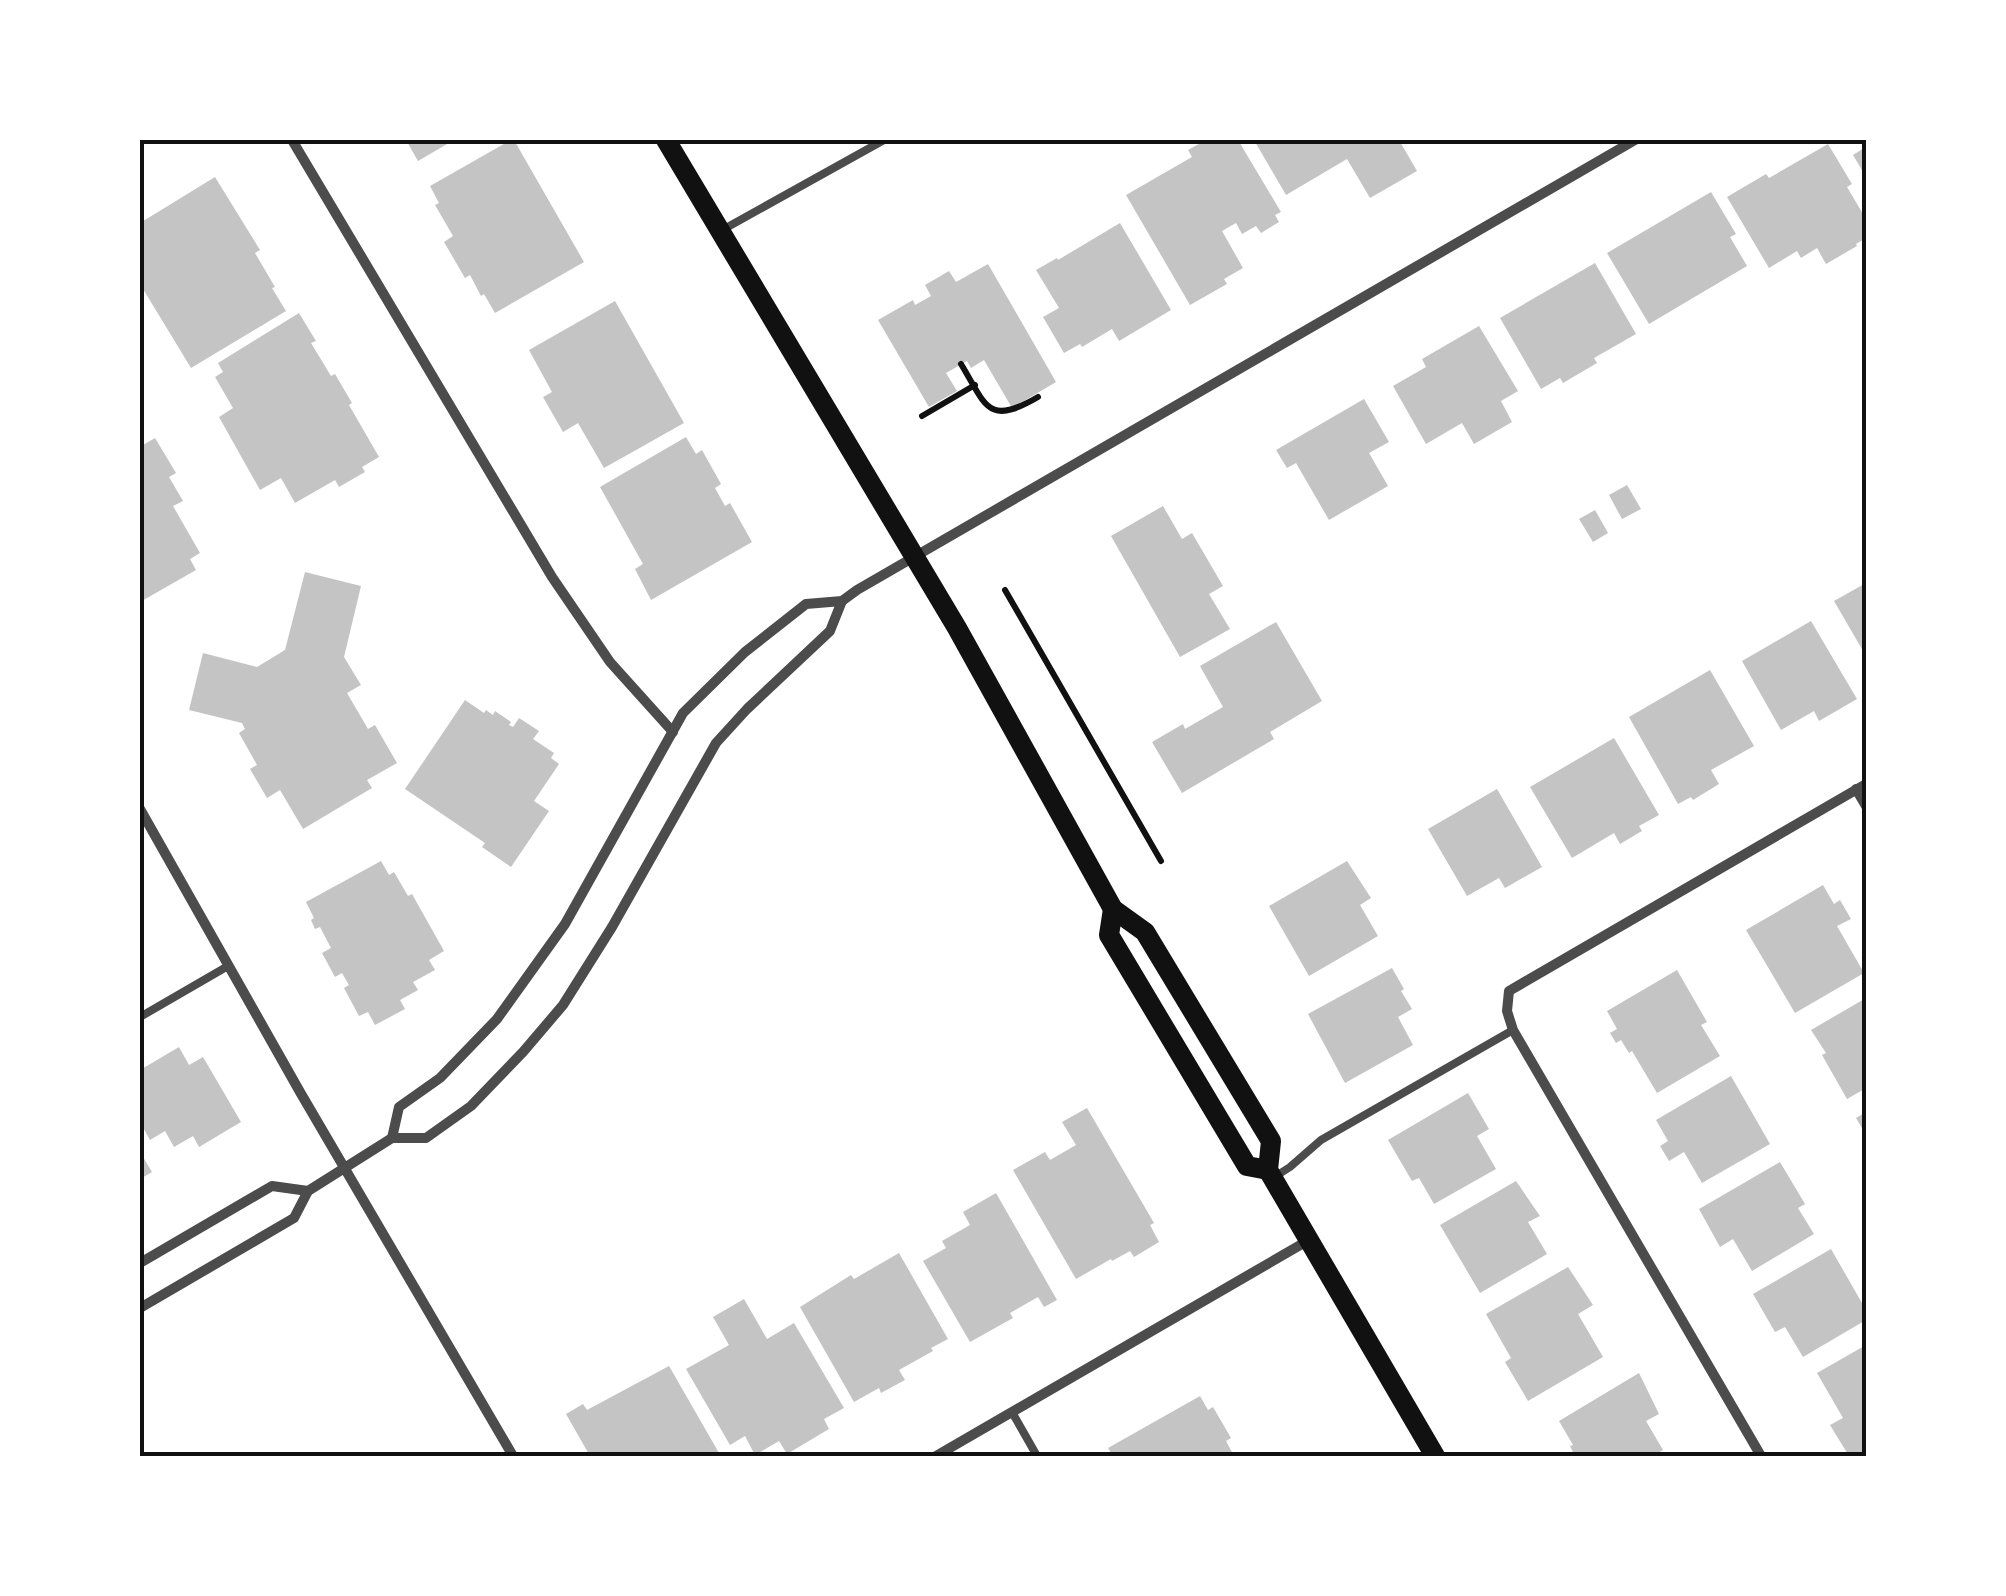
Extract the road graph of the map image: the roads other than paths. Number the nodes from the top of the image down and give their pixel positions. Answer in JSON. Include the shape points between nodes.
{"nodes":[{"id":1,"x":292,"y":140,"type":"edge"},
{"id":2,"x":666,"y":140,"type":"edge"},
{"id":3,"x":884,"y":140,"type":"edge"},
{"id":4,"x":1635,"y":140,"type":"edge"},
{"id":5,"x":720,"y":231,"type":"junction"},
{"id":6,"x":914,"y":557,"type":"junction"},
{"id":7,"x":842,"y":601,"type":"junction"},
{"id":8,"x":673,"y":732,"type":"junction"},
{"id":9,"x":1861,"y":787,"type":"edge"},
{"id":10,"x":1866,"y":806,"type":"edge"},
{"id":11,"x":140,"y":810,"type":"edge"},
{"id":12,"x":1113,"y":909,"type":"junction"},
{"id":13,"x":228,"y":966,"type":"junction"},
{"id":14,"x":140,"y":1017,"type":"edge"},
{"id":15,"x":1514,"y":1030,"type":"junction"},
{"id":16,"x":392,"y":1138,"type":"junction"},
{"id":17,"x":344,"y":1169,"type":"junction"},
{"id":18,"x":1270,"y":1174,"type":"junction"},
{"id":19,"x":308,"y":1191,"type":"junction"},
{"id":20,"x":1309,"y":1240,"type":"junction"},
{"id":21,"x":140,"y":1263,"type":"edge"},
{"id":22,"x":140,"y":1308,"type":"edge"},
{"id":23,"x":1012,"y":1412,"type":"junction"},
{"id":24,"x":513,"y":1456,"type":"edge"},
{"id":25,"x":936,"y":1456,"type":"edge"},
{"id":26,"x":1038,"y":1456,"type":"edge"},
{"id":27,"x":1435,"y":1456,"type":"edge"},
{"id":28,"x":1761,"y":1456,"type":"edge"}],
"edges":[{"from":1,"to":8,"type":"street","via":[[552,577],[610,662]]},
{"from":2,"to":5,"type":"main road"},
{"from":3,"to":5,"type":"lane"},
{"from":4,"to":6,"type":"street"},
{"from":5,"to":6,"type":"main road"},
{"from":6,"to":7,"type":"street"},
{"from":6,"to":12,"type":"main road"},
{"from":7,"to":8,"type":"street","via":[[806,604],[745,652]]},
{"from":7,"to":16,"type":"street","via":[[830,631],[716,744],[563,1005],[470,1106],[426,1138]]},
{"from":8,"to":16,"type":"street","via":[[565,924],[496,1019],[440,1078],[399,1108]]},
{"from":9,"to":10,"type":"street"},
{"from":9,"to":15,"type":"street","via":[[1509,991],[1506,1011]]},
{"from":11,"to":13,"type":"street"},
{"from":12,"to":18,"type":"main road","via":[[1145,932],[1271,1141]]},
{"from":12,"to":18,"type":"main road","via":[[1109,935],[1247,1166]]},
{"from":13,"to":14,"type":"lane"},
{"from":13,"to":17,"type":"street"},
{"from":15,"to":18,"type":"lane"},
{"from":15,"to":28,"type":"street"},
{"from":16,"to":17,"type":"street"},
{"from":17,"to":19,"type":"street"},
{"from":17,"to":24,"type":"street"},
{"from":18,"to":20,"type":"main road"},
{"from":19,"to":21,"type":"street","via":[[272,1186]]},
{"from":19,"to":22,"type":"street","via":[[294,1218]]},
{"from":20,"to":23,"type":"street"},
{"from":20,"to":27,"type":"main road"},
{"from":23,"to":25,"type":"street"},
{"from":23,"to":26,"type":"lane"}]}
